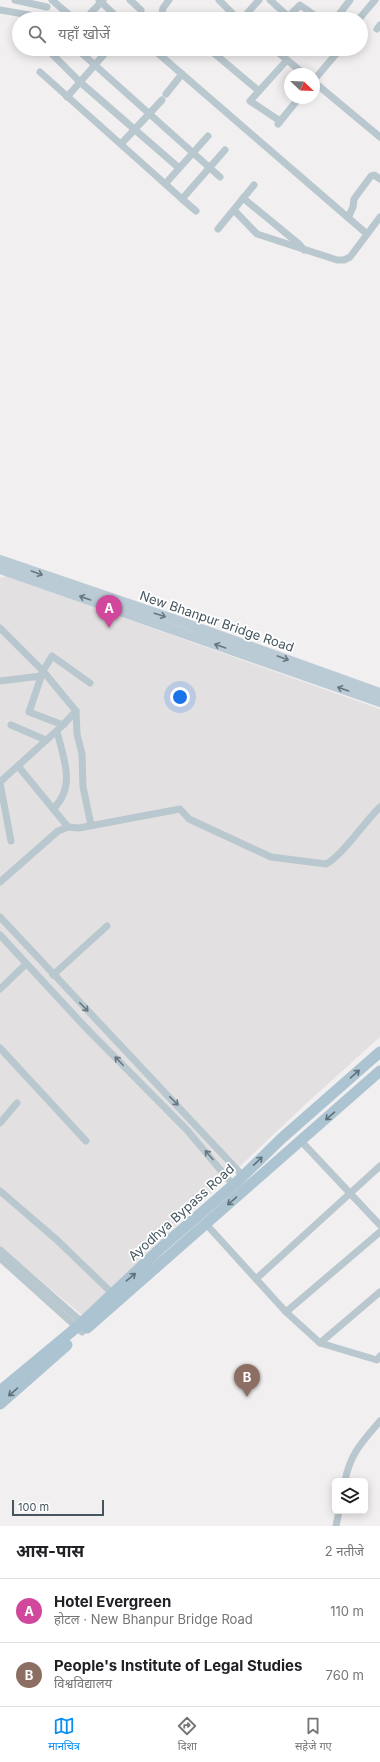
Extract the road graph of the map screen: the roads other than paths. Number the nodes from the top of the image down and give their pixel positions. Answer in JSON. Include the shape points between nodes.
{"nodes":[{"id":1,"x":15,"y":0,"type":"edge"},
{"id":2,"x":52,"y":0,"type":"edge"},
{"id":3,"x":130,"y":0,"type":"edge"},
{"id":4,"x":169,"y":0,"type":"edge"},
{"id":5,"x":219,"y":0,"type":"edge"},
{"id":6,"x":259,"y":0,"type":"edge"},
{"id":7,"x":270,"y":0,"type":"edge"},
{"id":8,"x":350,"y":0,"type":"edge"},
{"id":9,"x":375,"y":0,"type":"edge"},
{"id":10,"x":101,"y":1,"type":"edge"},
{"id":11,"x":47,"y":7,"type":"junction"},
{"id":12,"x":0,"y":10,"type":"edge"},
{"id":13,"x":141,"y":10,"type":"dead end"},
{"id":14,"x":12,"y":12,"type":"edge"},
{"id":15,"x":45,"y":12,"type":"edge"},
{"id":16,"x":66,"y":12,"type":"edge"},
{"id":17,"x":92,"y":12,"type":"edge"},
{"id":18,"x":112,"y":12,"type":"edge"},
{"id":19,"x":162,"y":12,"type":"edge"},
{"id":20,"x":227,"y":12,"type":"edge"},
{"id":21,"x":248,"y":12,"type":"edge"},
{"id":22,"x":283,"y":12,"type":"edge"},
{"id":23,"x":295,"y":12,"type":"edge"},
{"id":24,"x":310,"y":12,"type":"edge"},
{"id":25,"x":341,"y":12,"type":"edge"},
{"id":26,"x":365,"y":12,"type":"edge"},
{"id":27,"x":54,"y":56,"type":"edge"},
{"id":28,"x":84,"y":56,"type":"edge"},
{"id":29,"x":102,"y":56,"type":"edge"},
{"id":30,"x":161,"y":56,"type":"edge"},
{"id":31,"x":217,"y":56,"type":"edge"},
{"id":32,"x":282,"y":56,"type":"edge"},
{"id":33,"x":334,"y":56,"type":"edge"},
{"id":34,"x":287,"y":60,"type":"junction"},
{"id":35,"x":94,"y":65,"type":"junction"},
{"id":36,"x":297,"y":68,"type":"edge"},
{"id":37,"x":40,"y":72,"type":"dead end"},
{"id":38,"x":182,"y":74,"type":"junction"},
{"id":39,"x":320,"y":74,"type":"edge"},
{"id":40,"x":80,"y":82,"type":"junction"},
{"id":41,"x":320,"y":86,"type":"edge"},
{"id":42,"x":259,"y":91,"type":"junction"},
{"id":43,"x":67,"y":97,"type":"junction"},
{"id":44,"x":294,"y":104,"type":"edge"},
{"id":45,"x":149,"y":112,"type":"junction"},
{"id":46,"x":135,"y":128,"type":"junction"},
{"id":47,"x":208,"y":136,"type":"dead end"},
{"id":48,"x":380,"y":137,"type":"edge"},
{"id":49,"x":120,"y":144,"type":"junction"},
{"id":50,"x":225,"y":150,"type":"dead end"},
{"id":51,"x":193,"y":152,"type":"junction"},
{"id":52,"x":209,"y":167,"type":"junction"},
{"id":53,"x":179,"y":168,"type":"junction"},
{"id":54,"x":220,"y":177,"type":"dead end"},
{"id":55,"x":380,"y":179,"type":"edge"},
{"id":56,"x":166,"y":183,"type":"junction"},
{"id":57,"x":254,"y":185,"type":"dead end"},
{"id":58,"x":182,"y":198,"type":"junction"},
{"id":59,"x":243,"y":198,"type":"junction"},
{"id":60,"x":234,"y":210,"type":"junction"},
{"id":61,"x":196,"y":211,"type":"dead end"},
{"id":62,"x":380,"y":217,"type":"edge"},
{"id":63,"x":348,"y":218,"type":"junction"},
{"id":64,"x":218,"y":230,"type":"dead end"},
{"id":65,"x":367,"y":234,"type":"junction"},
{"id":66,"x":304,"y":250,"type":"junction"},
{"id":67,"x":0,"y":560,"type":"edge"},
{"id":68,"x":0,"y":569,"type":"edge"},
{"id":69,"x":0,"y":628,"type":"edge"},
{"id":70,"x":42,"y":674,"type":"junction"},
{"id":71,"x":0,"y":681,"type":"edge"},
{"id":72,"x":90,"y":683,"type":"dead end"},
{"id":73,"x":380,"y":693,"type":"edge"},
{"id":74,"x":380,"y":702,"type":"edge"},
{"id":75,"x":76,"y":711,"type":"junction"},
{"id":76,"x":11,"y":725,"type":"dead end"},
{"id":77,"x":63,"y":725,"type":"junction"},
{"id":78,"x":57,"y":730,"type":"junction"},
{"id":79,"x":46,"y":740,"type":"junction"},
{"id":80,"x":18,"y":766,"type":"junction"},
{"id":81,"x":0,"y":782,"type":"edge"},
{"id":82,"x":380,"y":807,"type":"edge"},
{"id":83,"x":53,"y":809,"type":"junction"},
{"id":84,"x":91,"y":825,"type":"junction"},
{"id":85,"x":68,"y":827,"type":"junction"},
{"id":86,"x":11,"y":841,"type":"dead end"},
{"id":87,"x":0,"y":882,"type":"edge"},
{"id":88,"x":0,"y":917,"type":"edge"},
{"id":89,"x":107,"y":926,"type":"dead end"},
{"id":90,"x":0,"y":935,"type":"edge"},
{"id":91,"x":28,"y":948,"type":"junction"},
{"id":92,"x":19,"y":956,"type":"junction"},
{"id":93,"x":26,"y":964,"type":"junction"},
{"id":94,"x":53,"y":975,"type":"junction"},
{"id":95,"x":0,"y":989,"type":"edge"},
{"id":96,"x":70,"y":992,"type":"junction"},
{"id":97,"x":61,"y":1001,"type":"junction"},
{"id":98,"x":0,"y":1048,"type":"edge"},
{"id":99,"x":380,"y":1052,"type":"edge"},
{"id":100,"x":380,"y":1071,"type":"edge"},
{"id":101,"x":18,"y":1103,"type":"dead end"},
{"id":102,"x":0,"y":1123,"type":"edge"},
{"id":103,"x":195,"y":1123,"type":"junction"},
{"id":104,"x":187,"y":1130,"type":"junction"},
{"id":105,"x":86,"y":1141,"type":"dead end"},
{"id":106,"x":301,"y":1141,"type":"junction"},
{"id":107,"x":380,"y":1166,"type":"edge"},
{"id":108,"x":240,"y":1183,"type":"junction"},
{"id":109,"x":0,"y":1191,"type":"edge"},
{"id":110,"x":350,"y":1193,"type":"junction"},
{"id":111,"x":206,"y":1224,"type":"junction"},
{"id":112,"x":380,"y":1224,"type":"edge"},
{"id":113,"x":380,"y":1232,"type":"edge"},
{"id":114,"x":0,"y":1250,"type":"edge"},
{"id":115,"x":0,"y":1258,"type":"edge"},
{"id":116,"x":256,"y":1279,"type":"junction"},
{"id":117,"x":380,"y":1292,"type":"edge"},
{"id":118,"x":115,"y":1297,"type":"junction"},
{"id":119,"x":64,"y":1309,"type":"junction"},
{"id":120,"x":286,"y":1312,"type":"junction"},
{"id":121,"x":82,"y":1327,"type":"junction"},
{"id":122,"x":320,"y":1343,"type":"junction"},
{"id":123,"x":380,"y":1356,"type":"edge"},
{"id":124,"x":28,"y":1374,"type":"junction"},
{"id":125,"x":0,"y":1392,"type":"edge"},
{"id":126,"x":0,"y":1404,"type":"edge"},
{"id":127,"x":380,"y":1421,"type":"edge"},
{"id":128,"x":346,"y":1478,"type":"edge"},
{"id":129,"x":338,"y":1514,"type":"edge"},
{"id":130,"x":336,"y":1526,"type":"edge"}],
"edges":[{"from":1,"to":11,"type":"street"},
{"from":2,"to":11,"type":"street"},
{"from":2,"to":16,"type":"street"},
{"from":3,"to":13,"type":"street"},
{"from":4,"to":19,"type":"street"},
{"from":5,"to":20,"type":"street"},
{"from":6,"to":21,"type":"street"},
{"from":7,"to":22,"type":"street"},
{"from":8,"to":25,"type":"street"},
{"from":9,"to":26,"type":"street"},
{"from":10,"to":17,"type":"street"},
{"from":10,"to":18,"type":"street"},
{"from":11,"to":15,"type":"street"},
{"from":12,"to":14,"type":"street"},
{"from":23,"to":24,"type":"street","via":[[300,5]]},
{"from":27,"to":40,"type":"street"},
{"from":28,"to":35,"type":"street"},
{"from":29,"to":35,"type":"street"},
{"from":30,"to":38,"type":"street"},
{"from":31,"to":42,"type":"street"},
{"from":32,"to":34,"type":"street"},
{"from":33,"to":39,"type":"street"},
{"from":34,"to":36,"type":"street"},
{"from":34,"to":42,"type":"street"},
{"from":35,"to":40,"type":"street"},
{"from":35,"to":45,"type":"street"},
{"from":37,"to":43,"type":"street"},
{"from":38,"to":45,"type":"street"},
{"from":38,"to":63,"type":"street"},
{"from":40,"to":43,"type":"street"},
{"from":40,"to":46,"type":"street"},
{"from":41,"to":48,"type":"street"},
{"from":42,"to":44,"type":"street","via":[[250,101],[279,122]]},
{"from":43,"to":49,"type":"street"},
{"from":45,"to":46,"type":"street"},
{"from":45,"to":51,"type":"street"},
{"from":46,"to":49,"type":"street"},
{"from":46,"to":53,"type":"street"},
{"from":47,"to":51,"type":"street"},
{"from":49,"to":56,"type":"street"},
{"from":50,"to":52,"type":"street"},
{"from":51,"to":52,"type":"street"},
{"from":51,"to":53,"type":"street"},
{"from":52,"to":54,"type":"street"},
{"from":52,"to":58,"type":"street"},
{"from":53,"to":56,"type":"street"},
{"from":55,"to":63,"type":"street","via":[[371,176],[354,199]]},
{"from":56,"to":58,"type":"street"},
{"from":57,"to":59,"type":"street"},
{"from":58,"to":61,"type":"street"},
{"from":59,"to":60,"type":"street"},
{"from":59,"to":66,"type":"street","via":[[298,242]]},
{"from":60,"to":64,"type":"street"},
{"from":60,"to":66,"type":"street","via":[[257,234]]},
{"from":62,"to":65,"type":"street"},
{"from":63,"to":65,"type":"street"},
{"from":65,"to":66,"type":"street","via":[[350,257],[344,260]]},
{"from":67,"to":73,"type":"street","name":"New Bhanpur Bridge Road","one_way":true},
{"from":74,"to":68,"type":"street","name":"New Bhanpur Bridge Road","one_way":true},
{"from":69,"to":70,"type":"street"},
{"from":70,"to":71,"type":"street"},
{"from":70,"to":72,"type":"street","via":[[52,656]]},
{"from":70,"to":75,"type":"street"},
{"from":70,"to":77,"type":"street","via":[[29,712]]},
{"from":75,"to":77,"type":"street"},
{"from":75,"to":84,"type":"street","via":[[77,734],[82,754],[83,787]]},
{"from":76,"to":79,"type":"street"},
{"from":77,"to":78,"type":"street"},
{"from":78,"to":79,"type":"street"},
{"from":78,"to":83,"type":"street","via":[[67,785],[64,798]]},
{"from":79,"to":80,"type":"street"},
{"from":80,"to":81,"type":"street"},
{"from":80,"to":83,"type":"street"},
{"from":81,"to":86,"type":"street"},
{"from":82,"to":84,"type":"street","via":[[335,858],[326,864],[272,857],[189,819],[180,808]]},
{"from":83,"to":85,"type":"street"},
{"from":84,"to":85,"type":"street"},
{"from":85,"to":87,"type":"street","via":[[58,831]]},
{"from":88,"to":91,"type":"street"},
{"from":89,"to":94,"type":"street"},
{"from":90,"to":92,"type":"street"},
{"from":91,"to":92,"type":"street"},
{"from":91,"to":94,"type":"street"},
{"from":92,"to":93,"type":"street"},
{"from":93,"to":95,"type":"street"},
{"from":93,"to":97,"type":"street"},
{"from":94,"to":96,"type":"street"},
{"from":96,"to":97,"type":"street"},
{"from":96,"to":103,"type":"street","one_way":true},
{"from":104,"to":97,"type":"street","one_way":true},
{"from":98,"to":105,"type":"street"},
{"from":108,"to":99,"type":"main road","name":"Ayodhya Bypass Road","one_way":true,"via":[[282,1138]]},
{"from":100,"to":106,"type":"main road","name":"Ayodhya Bypass Road","one_way":true},
{"from":101,"to":102,"type":"street"},
{"from":103,"to":104,"type":"street"},
{"from":103,"to":108,"type":"street"},
{"from":108,"to":104,"type":"street","one_way":true},
{"from":106,"to":108,"type":"main road","name":"Ayodhya Bypass Road"},
{"from":106,"to":110,"type":"street"},
{"from":107,"to":110,"type":"street"},
{"from":108,"to":111,"type":"main road","name":"Ayodhya Bypass Road","one_way":true},
{"from":118,"to":108,"type":"main road","name":"Ayodhya Bypass Road","one_way":true},
{"from":109,"to":118,"type":"street","via":[[58,1240]]},
{"from":110,"to":112,"type":"street"},
{"from":110,"to":116,"type":"street"},
{"from":111,"to":116,"type":"street"},
{"from":111,"to":118,"type":"main road","name":"Ayodhya Bypass Road"},
{"from":113,"to":120,"type":"street"},
{"from":114,"to":119,"type":"street"},
{"from":115,"to":119,"type":"street"},
{"from":116,"to":120,"type":"street"},
{"from":117,"to":122,"type":"street"},
{"from":118,"to":121,"type":"main road","name":"Ayodhya Bypass Road"},
{"from":119,"to":121,"type":"street"},
{"from":120,"to":122,"type":"street"},
{"from":121,"to":124,"type":"main road","name":"Ayodhya Bypass Road"},
{"from":122,"to":123,"type":"street","via":[[377,1360]]},
{"from":124,"to":125,"type":"main road","name":"Ayodhya Bypass Road"},
{"from":124,"to":126,"type":"main road","name":"Ayodhya Bypass Road","one_way":true},
{"from":127,"to":128,"type":"street","via":[[348,1463]]},
{"from":129,"to":130,"type":"street"}]}
